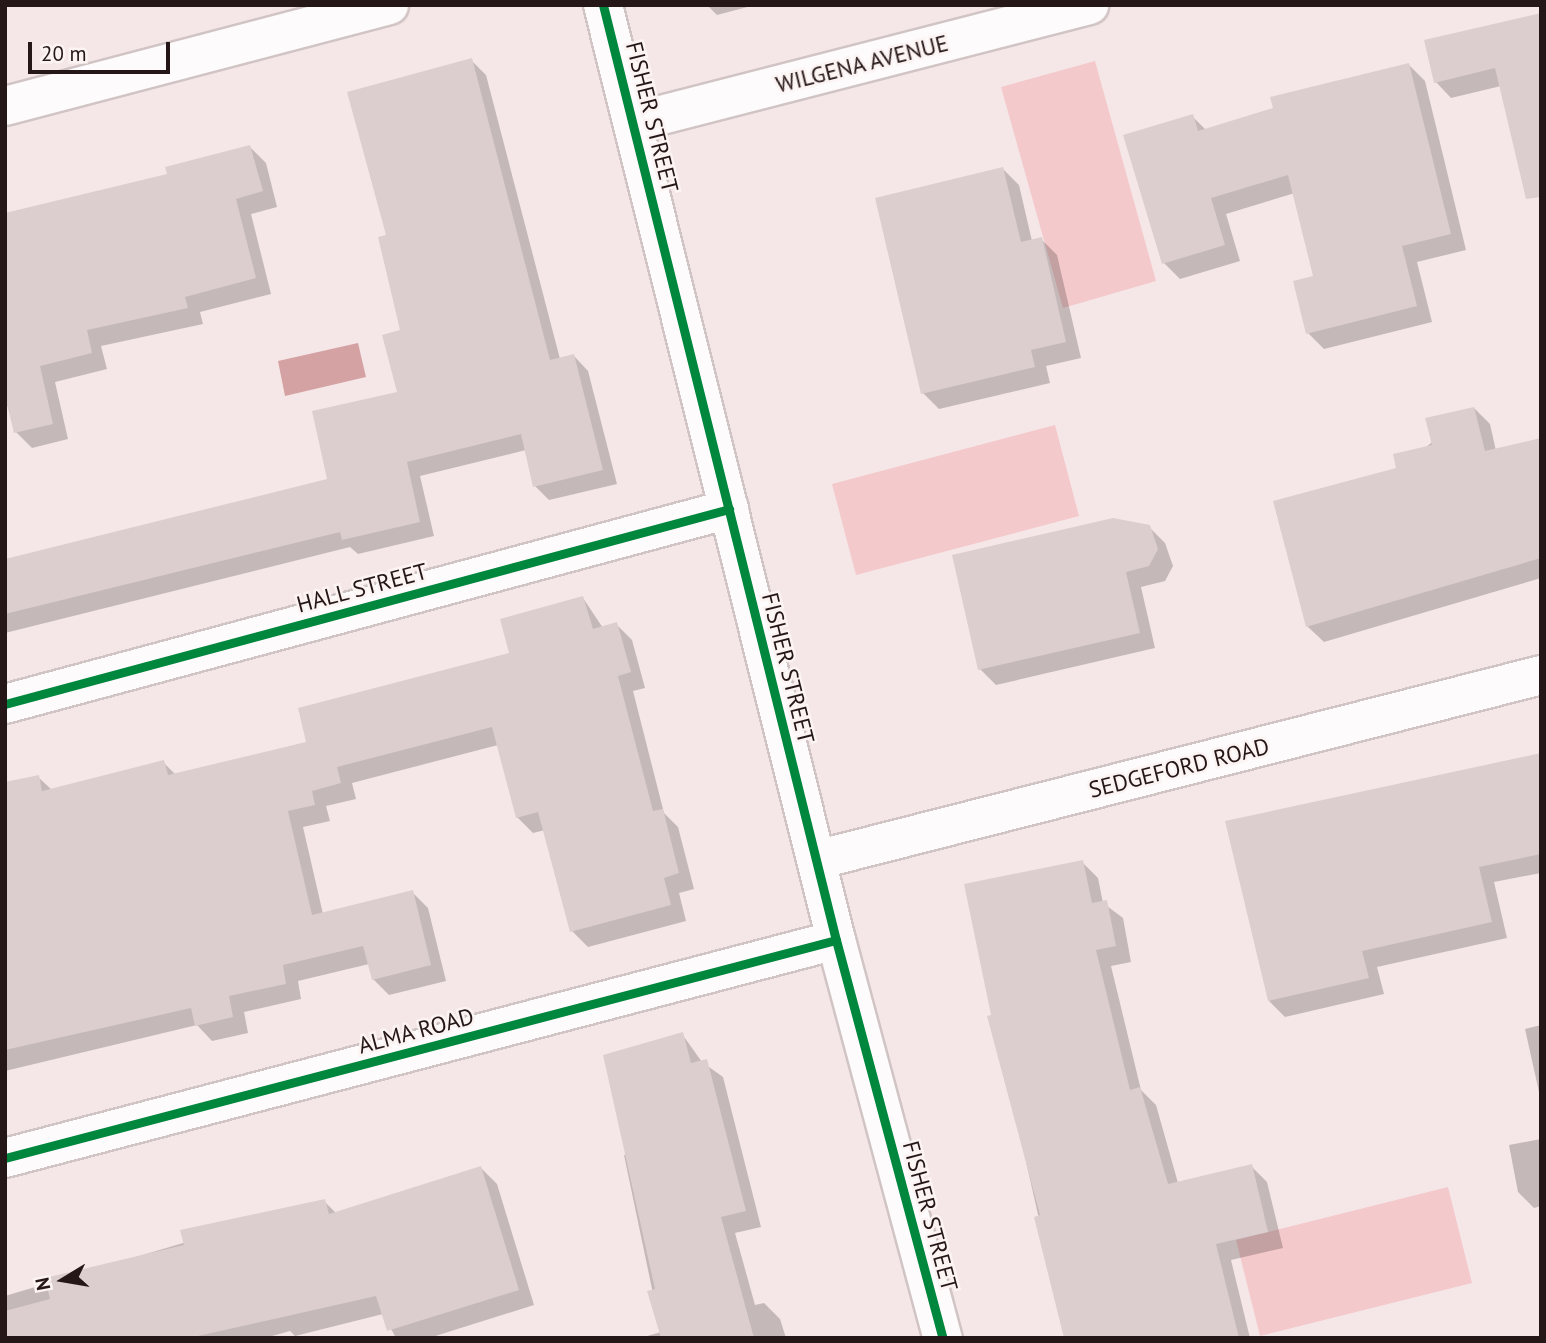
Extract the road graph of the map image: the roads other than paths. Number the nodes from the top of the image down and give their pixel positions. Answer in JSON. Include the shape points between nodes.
{"nodes":[{"id":1,"x":389,"y":5,"type":"edge"},
{"id":2,"x":603,"y":5,"type":"edge"},
{"id":3,"x":1089,"y":5,"type":"edge"},
{"id":4,"x":5,"y":106,"type":"edge"},
{"id":5,"x":634,"y":122,"type":"junction"},
{"id":6,"x":729,"y":509,"type":"junction"},
{"id":7,"x":1541,"y":674,"type":"edge"},
{"id":8,"x":5,"y":704,"type":"edge"},
{"id":9,"x":816,"y":860,"type":"junction"},
{"id":10,"x":836,"y":940,"type":"junction"},
{"id":11,"x":5,"y":1158,"type":"edge"},
{"id":12,"x":943,"y":1338,"type":"edge"}],
"edges":[{"from":1,"to":4,"type":"street"},
{"from":2,"to":5,"type":"street","name":"FISHER STREET"},
{"from":3,"to":5,"type":"street","name":"WILGENA AVENUE"},
{"from":5,"to":6,"type":"street","name":"FISHER STREET"},
{"from":6,"to":8,"type":"street","name":"HALL STREET"},
{"from":6,"to":9,"type":"street","name":"FISHER STREET"},
{"from":7,"to":9,"type":"street","name":"SEDGEFORD ROAD"},
{"from":9,"to":10,"type":"street","name":"FISHER STREET"},
{"from":10,"to":11,"type":"street","name":"ALMA ROAD"},
{"from":10,"to":12,"type":"street","name":"FISHER STREET"}]}
